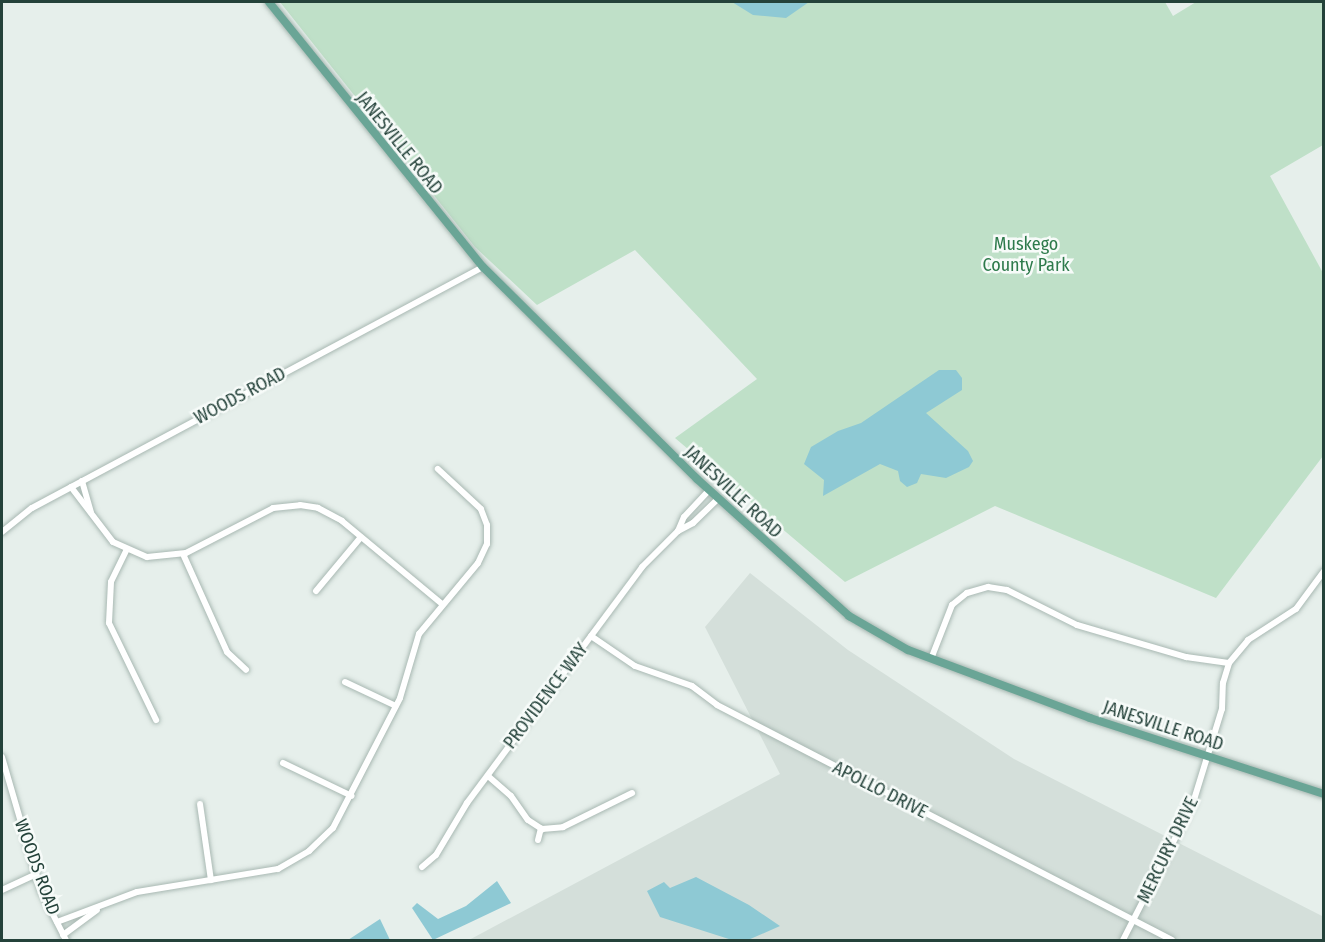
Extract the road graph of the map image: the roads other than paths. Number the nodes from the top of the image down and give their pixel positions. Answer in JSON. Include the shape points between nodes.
{"nodes":[{"id":1,"x":268,"y":2,"type":"edge"},
{"id":2,"x":483,"y":267,"type":"junction"},
{"id":3,"x":438,"y":469,"type":"dead end"},
{"id":4,"x":82,"y":481,"type":"junction"},
{"id":5,"x":70,"y":487,"type":"junction"},
{"id":6,"x":709,"y":490,"type":"junction"},
{"id":7,"x":718,"y":499,"type":"junction"},
{"id":8,"x":91,"y":512,"type":"junction"},
{"id":9,"x":678,"y":531,"type":"junction"},
{"id":10,"x":2,"y":532,"type":"edge"},
{"id":11,"x":361,"y":537,"type":"junction"},
{"id":12,"x":126,"y":551,"type":"junction"},
{"id":13,"x":183,"y":554,"type":"junction"},
{"id":14,"x":1323,"y":575,"type":"edge"},
{"id":15,"x":316,"y":591,"type":"dead end"},
{"id":16,"x":442,"y":604,"type":"junction"},
{"id":17,"x":591,"y":636,"type":"junction"},
{"id":18,"x":931,"y":659,"type":"junction"},
{"id":19,"x":1229,"y":663,"type":"junction"},
{"id":20,"x":246,"y":670,"type":"dead end"},
{"id":21,"x":345,"y":682,"type":"dead end"},
{"id":22,"x":396,"y":706,"type":"junction"},
{"id":23,"x":156,"y":720,"type":"dead end"},
{"id":24,"x":1206,"y":756,"type":"junction"},
{"id":25,"x":2,"y":758,"type":"edge"},
{"id":26,"x":283,"y":763,"type":"dead end"},
{"id":27,"x":488,"y":776,"type":"junction"},
{"id":28,"x":632,"y":793,"type":"dead end"},
{"id":29,"x":1323,"y":794,"type":"edge"},
{"id":30,"x":352,"y":796,"type":"junction"},
{"id":31,"x":201,"y":804,"type":"dead end"},
{"id":32,"x":541,"y":828,"type":"junction"},
{"id":33,"x":538,"y":840,"type":"dead end"},
{"id":34,"x":422,"y":867,"type":"dead end"},
{"id":35,"x":36,"y":874,"type":"junction"},
{"id":36,"x":211,"y":880,"type":"junction"},
{"id":37,"x":2,"y":890,"type":"edge"},
{"id":38,"x":99,"y":908,"type":"junction"},
{"id":39,"x":1133,"y":920,"type":"junction"},
{"id":40,"x":57,"y":922,"type":"junction"},
{"id":41,"x":64,"y":938,"type":"edge"},
{"id":42,"x":1123,"y":940,"type":"edge"},
{"id":43,"x":1172,"y":940,"type":"edge"}],
"edges":[{"from":1,"to":2,"type":"main road","name":"JANESVILLE ROAD"},
{"from":2,"to":4,"type":"street","name":"WOODS ROAD"},
{"from":2,"to":6,"type":"main road","name":"JANESVILLE ROAD"},
{"from":3,"to":16,"type":"street","via":[[476,503],[487,525],[483,555]]},
{"from":4,"to":5,"type":"street","name":"WOODS ROAD"},
{"from":4,"to":8,"type":"street"},
{"from":5,"to":8,"type":"street"},
{"from":5,"to":10,"type":"street","name":"WOODS ROAD","via":[[22,515]]},
{"from":6,"to":7,"type":"main road","name":"JANESVILLE ROAD"},
{"from":6,"to":9,"type":"street","name":"PROVIDENCE WAY","via":[[684,517]]},
{"from":7,"to":9,"type":"street","name":"PROVIDENCE WAY","via":[[693,523]]},
{"from":7,"to":18,"type":"main road","name":"JANESVILLE ROAD","via":[[849,616],[893,644]]},
{"from":8,"to":12,"type":"street","via":[[106,536]]},
{"from":9,"to":17,"type":"street","name":"PROVIDENCE WAY","via":[[642,567]]},
{"from":11,"to":13,"type":"street","via":[[327,512],[285,506],[258,515]]},
{"from":11,"to":15,"type":"street"},
{"from":11,"to":16,"type":"street"},
{"from":12,"to":13,"type":"street","via":[[147,557]]},
{"from":12,"to":23,"type":"street","via":[[111,582],[109,624]]},
{"from":13,"to":20,"type":"street","via":[[226,652]]},
{"from":14,"to":19,"type":"street","via":[[1296,609],[1248,640]]},
{"from":16,"to":22,"type":"street","via":[[414,643]]},
{"from":17,"to":27,"type":"street","name":"PROVIDENCE WAY"},
{"from":17,"to":39,"type":"street","name":"APOLLO DRIVE","via":[[634,666],[692,686],[717,705]]},
{"from":18,"to":19,"type":"street","via":[[952,605],[967,593],[988,587],[1007,590],[1077,625],[1186,657]]},
{"from":18,"to":24,"type":"main road","name":"JANESVILLE ROAD"},
{"from":19,"to":24,"type":"street","name":"MERCURY DRIVE","via":[[1222,709]]},
{"from":21,"to":22,"type":"street"},
{"from":22,"to":30,"type":"street"},
{"from":24,"to":29,"type":"main road","name":"JANESVILLE ROAD"},
{"from":24,"to":39,"type":"street","name":"MERCURY DRIVE","via":[[1193,803]]},
{"from":25,"to":35,"type":"street","name":"WOODS ROAD"},
{"from":26,"to":30,"type":"street"},
{"from":27,"to":32,"type":"street","via":[[512,796],[528,820]]},
{"from":27,"to":34,"type":"street","name":"PROVIDENCE WAY","via":[[436,855]]},
{"from":28,"to":32,"type":"street","via":[[563,827]]},
{"from":30,"to":36,"type":"street","via":[[324,839],[299,859],[268,872]]},
{"from":31,"to":36,"type":"street"},
{"from":32,"to":33,"type":"street"},
{"from":35,"to":37,"type":"street"},
{"from":35,"to":40,"type":"street","name":"WOODS ROAD"},
{"from":36,"to":38,"type":"street","via":[[137,892]]},
{"from":38,"to":40,"type":"street"},
{"from":38,"to":41,"type":"street"},
{"from":39,"to":42,"type":"street","name":"MERCURY DRIVE"},
{"from":39,"to":43,"type":"street","name":"APOLLO DRIVE"},
{"from":40,"to":41,"type":"street","name":"WOODS ROAD"}]}
